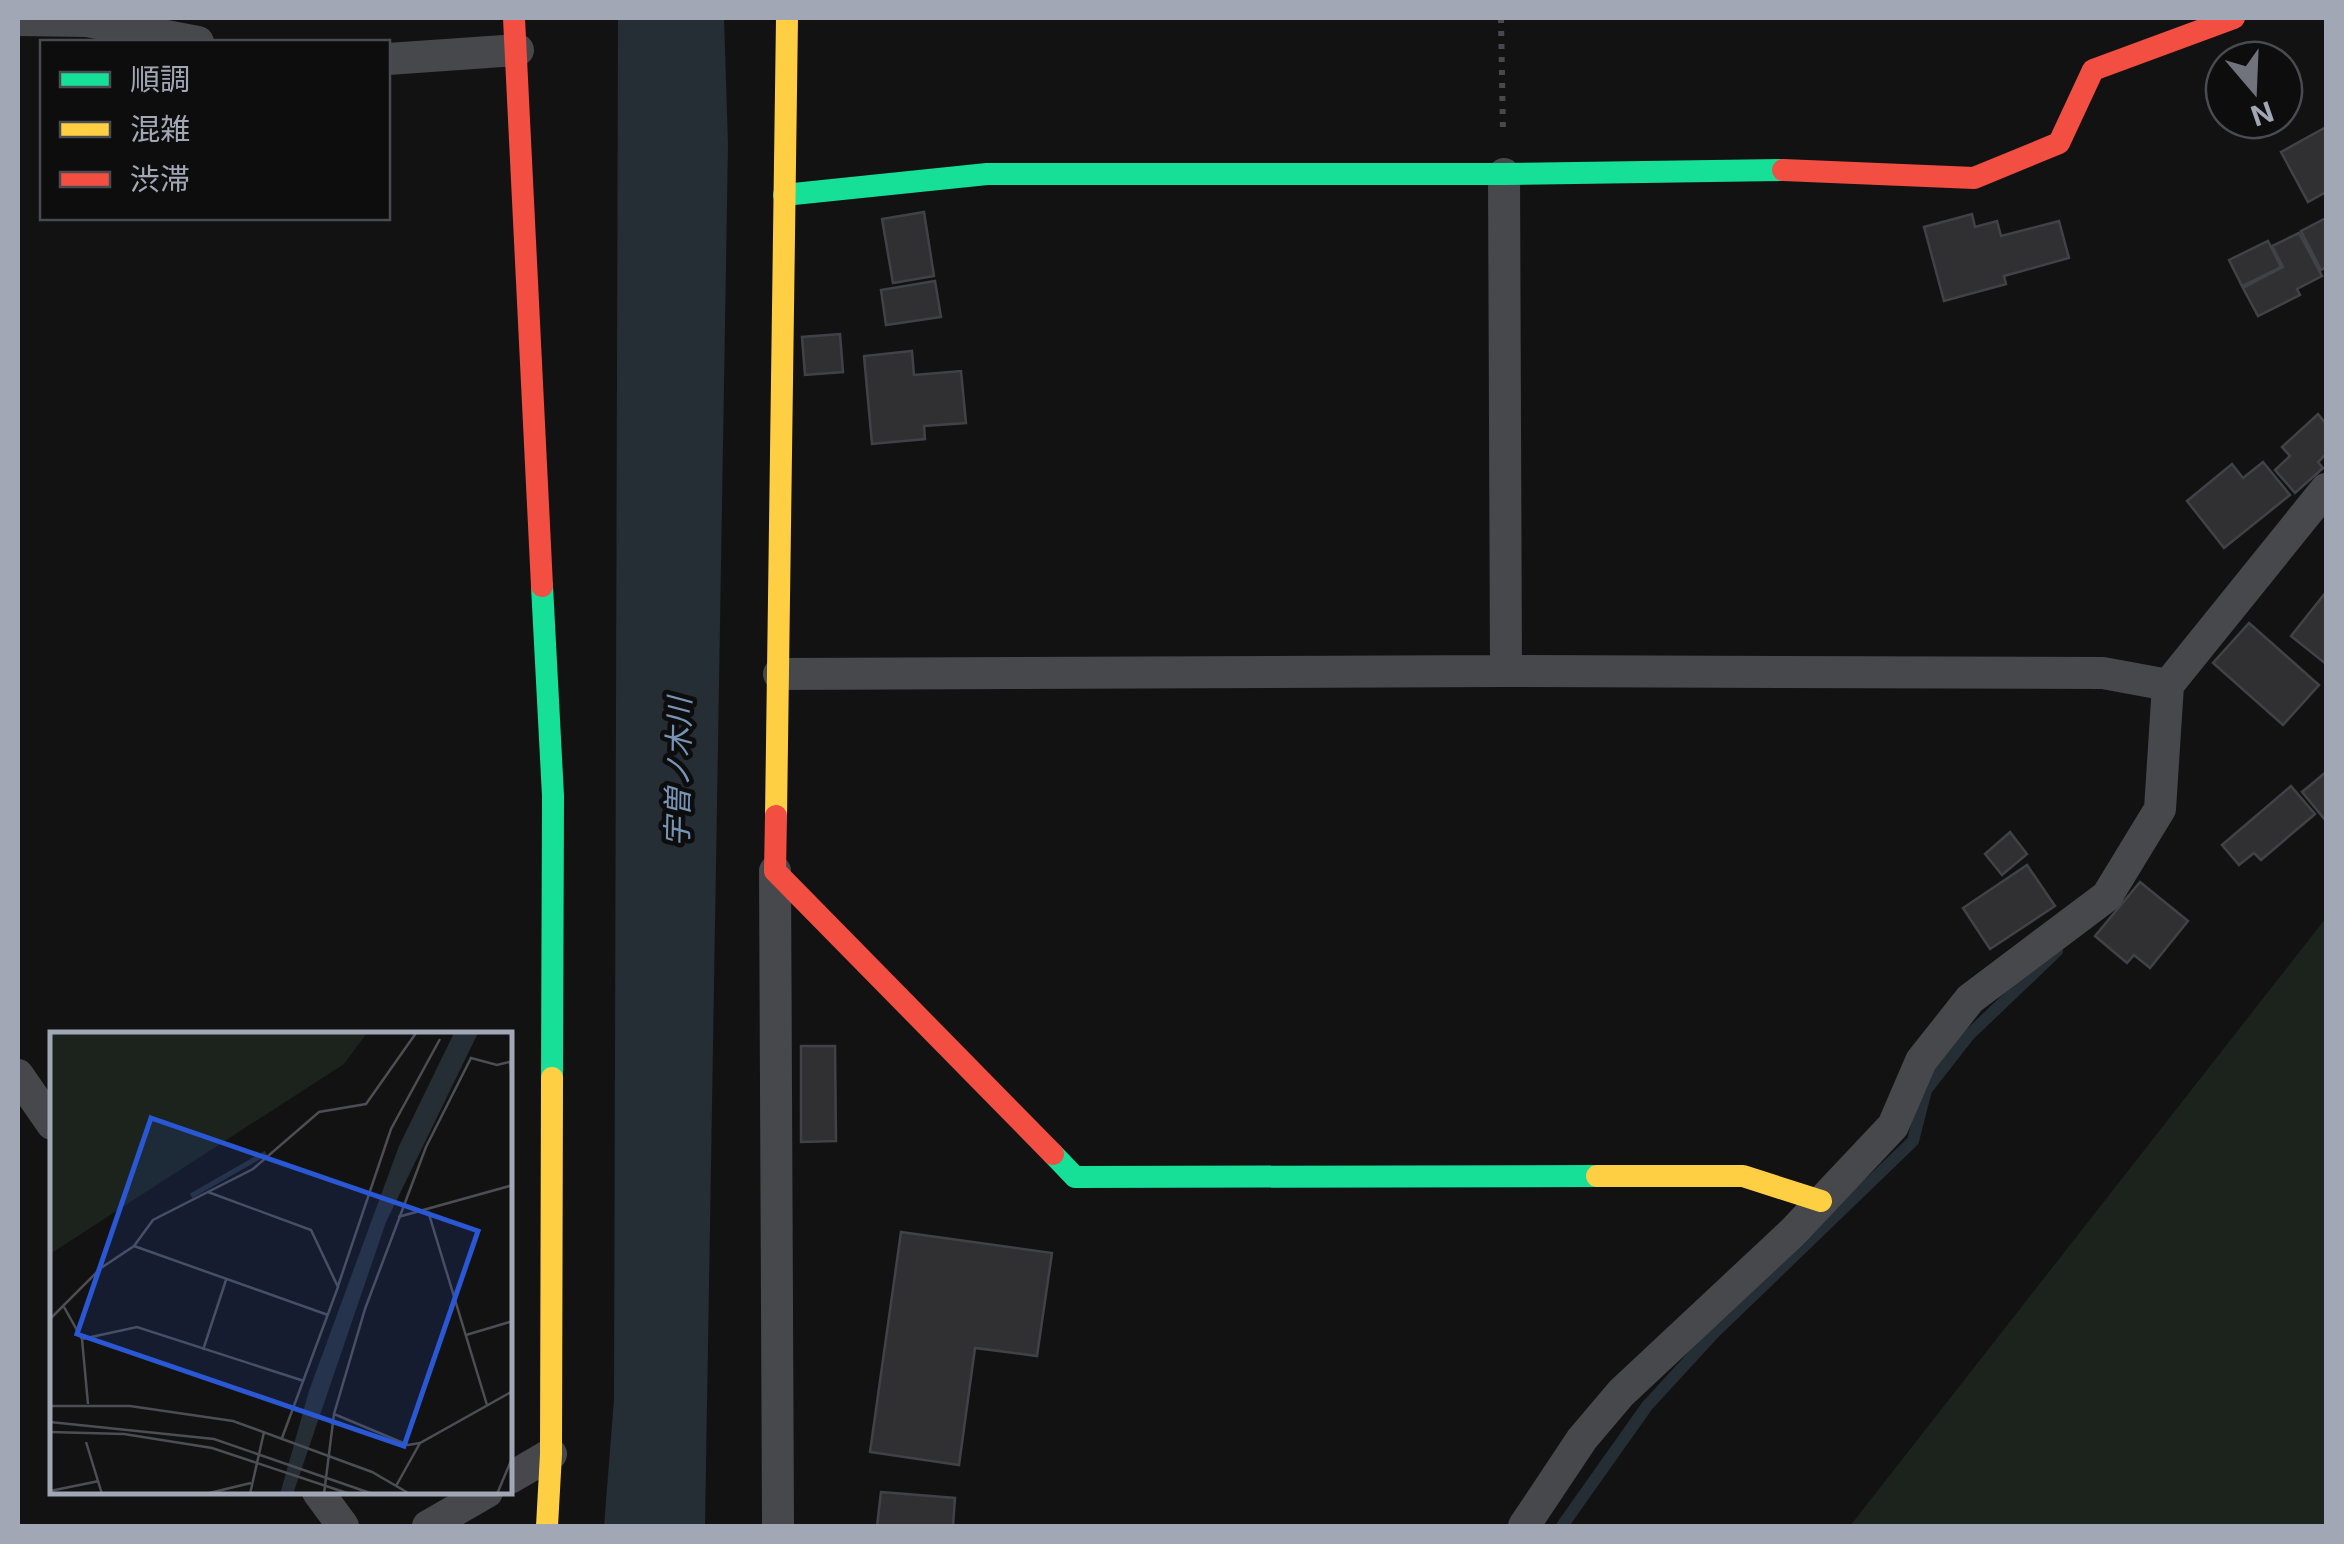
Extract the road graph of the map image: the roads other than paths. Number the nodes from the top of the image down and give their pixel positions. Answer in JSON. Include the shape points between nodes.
{"nodes":[{"id":1,"x":787,"y":18,"type":"edge"},
{"id":2,"x":2234,"y":18,"type":"edge"},
{"id":3,"x":18,"y":20,"type":"edge"},
{"id":4,"x":516,"y":34,"type":"edge"},
{"id":5,"x":187,"y":40,"type":"edge"},
{"id":6,"x":390,"y":59,"type":"edge"},
{"id":7,"x":1504,"y":174,"type":"junction"},
{"id":8,"x":784,"y":195,"type":"junction"},
{"id":9,"x":2326,"y":489,"type":"edge"},
{"id":10,"x":1506,"y":671,"type":"junction"},
{"id":11,"x":779,"y":674,"type":"junction"},
{"id":12,"x":2168,"y":685,"type":"junction"},
{"id":13,"x":775,"y":871,"type":"junction"},
{"id":14,"x":18,"y":1076,"type":"edge"},
{"id":15,"x":50,"y":1121,"type":"edge"},
{"id":16,"x":1821,"y":1201,"type":"junction"},
{"id":17,"x":551,"y":1454,"type":"junction"},
{"id":18,"x":512,"y":1477,"type":"edge"},
{"id":19,"x":319,"y":1494,"type":"edge"},
{"id":20,"x":484,"y":1494,"type":"edge"},
{"id":21,"x":343,"y":1526,"type":"edge"},
{"id":22,"x":428,"y":1526,"type":"edge"},
{"id":23,"x":547,"y":1526,"type":"edge"},
{"id":24,"x":778,"y":1526,"type":"edge"},
{"id":25,"x":1524,"y":1526,"type":"edge"}],
"edges":[{"from":1,"to":8,"type":"street"},
{"from":2,"to":7,"type":"street","via":[[2094,70],[2059,143],[1974,178],[1762,169]]},
{"from":3,"to":5,"type":"street","via":[[87,21]]},
{"from":4,"to":6,"type":"street"},
{"from":4,"to":17,"type":"street","via":[[553,796]]},
{"from":7,"to":8,"type":"street","via":[[988,174]]},
{"from":7,"to":10,"type":"street"},
{"from":8,"to":11,"type":"street"},
{"from":9,"to":12,"type":"street"},
{"from":10,"to":11,"type":"street"},
{"from":10,"to":12,"type":"street","via":[[2104,673]]},
{"from":11,"to":13,"type":"street"},
{"from":12,"to":16,"type":"street","via":[[2160,809],[2107,896],[1970,999],[1921,1062],[1894,1126]]},
{"from":13,"to":16,"type":"street","via":[[1074,1177],[1743,1176]]},
{"from":13,"to":24,"type":"street"},
{"from":14,"to":15,"type":"street"},
{"from":16,"to":25,"type":"street","via":[[1621,1392]]},
{"from":17,"to":18,"type":"street"},
{"from":17,"to":23,"type":"street"},
{"from":19,"to":21,"type":"street"},
{"from":20,"to":22,"type":"street"}]}
